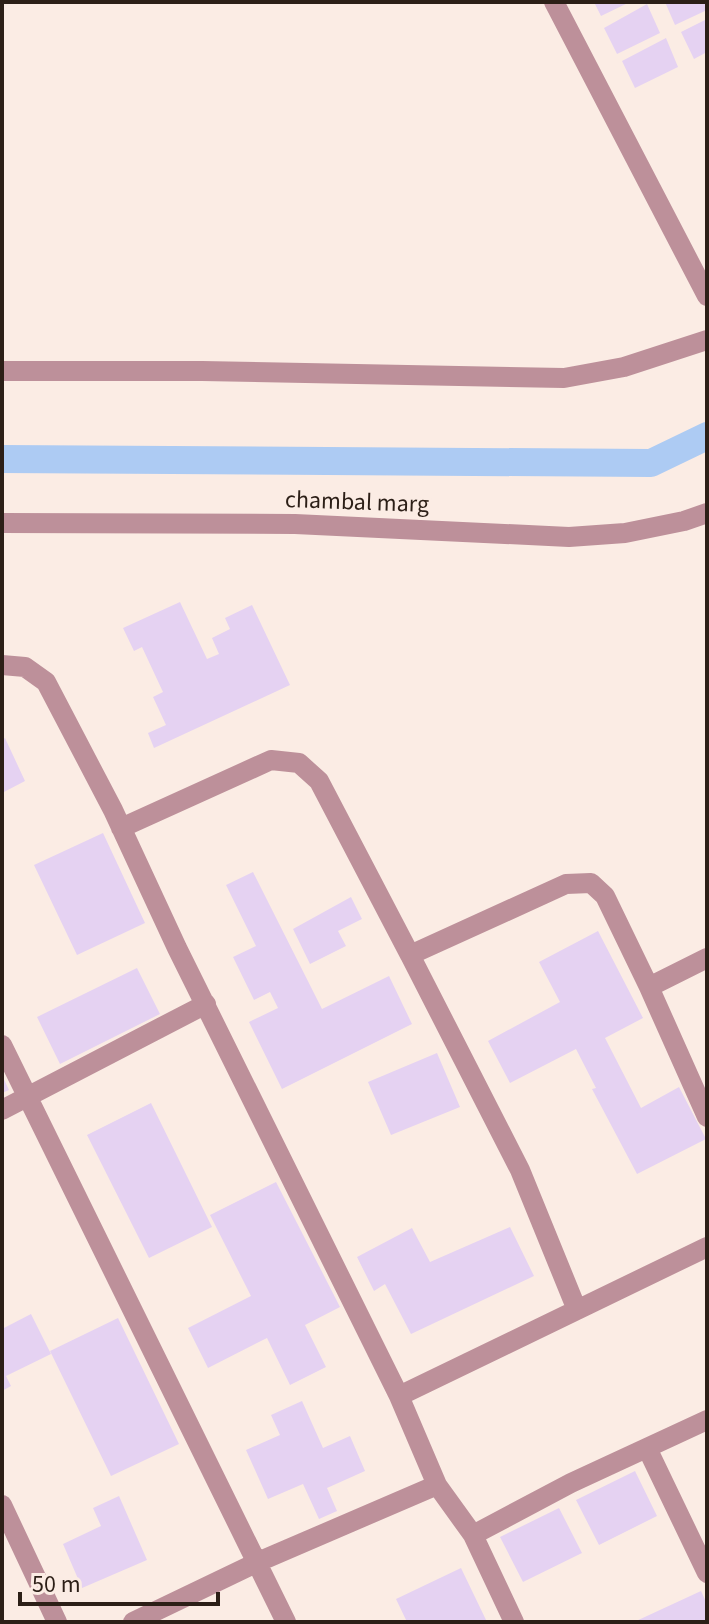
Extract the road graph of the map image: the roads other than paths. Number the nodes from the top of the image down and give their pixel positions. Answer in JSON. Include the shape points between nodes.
{"nodes":[{"id":1,"x":554,"y":2,"type":"edge"},
{"id":2,"x":707,"y":296,"type":"edge"},
{"id":3,"x":707,"y":340,"type":"edge"},
{"id":4,"x":2,"y":371,"type":"edge"},
{"id":5,"x":707,"y":513,"type":"edge"},
{"id":6,"x":2,"y":523,"type":"edge"},
{"id":7,"x":2,"y":665,"type":"edge"},
{"id":8,"x":121,"y":828,"type":"junction"},
{"id":9,"x":410,"y":955,"type":"junction"},
{"id":10,"x":707,"y":958,"type":"edge"},
{"id":11,"x":649,"y":987,"type":"junction"},
{"id":12,"x":206,"y":1004,"type":"junction"},
{"id":13,"x":2,"y":1045,"type":"edge"},
{"id":14,"x":26,"y":1097,"type":"junction"},
{"id":15,"x":2,"y":1110,"type":"edge"},
{"id":16,"x":707,"y":1117,"type":"edge"},
{"id":17,"x":707,"y":1247,"type":"edge"},
{"id":18,"x":577,"y":1310,"type":"junction"},
{"id":19,"x":399,"y":1396,"type":"junction"},
{"id":20,"x":707,"y":1420,"type":"edge"},
{"id":21,"x":647,"y":1448,"type":"junction"},
{"id":22,"x":437,"y":1485,"type":"junction"},
{"id":23,"x":2,"y":1505,"type":"edge"},
{"id":24,"x":473,"y":1535,"type":"junction"},
{"id":25,"x":258,"y":1562,"type":"junction"},
{"id":26,"x":707,"y":1573,"type":"edge"},
{"id":27,"x":57,"y":1622,"type":"edge"},
{"id":28,"x":133,"y":1622,"type":"edge"},
{"id":29,"x":286,"y":1622,"type":"edge"},
{"id":30,"x":514,"y":1622,"type":"edge"}],
"edges":[{"from":1,"to":2,"type":"street"},
{"from":3,"to":4,"type":"street","via":[[624,367],[564,378]]},
{"from":5,"to":6,"type":"street","name":"chambal marg","via":[[625,533],[569,537],[295,524]]},
{"from":7,"to":8,"type":"street","via":[[25,667],[46,682]]},
{"from":8,"to":9,"type":"street","via":[[271,760],[299,763],[319,781]]},
{"from":8,"to":12,"type":"street"},
{"from":9,"to":11,"type":"street","via":[[566,884],[591,883],[605,896]]},
{"from":9,"to":18,"type":"street","via":[[520,1170]]},
{"from":10,"to":11,"type":"street"},
{"from":11,"to":16,"type":"street"},
{"from":12,"to":14,"type":"street"},
{"from":12,"to":19,"type":"street"},
{"from":13,"to":14,"type":"street"},
{"from":14,"to":15,"type":"street"},
{"from":14,"to":25,"type":"street"},
{"from":17,"to":18,"type":"street"},
{"from":18,"to":19,"type":"street"},
{"from":19,"to":22,"type":"street"},
{"from":20,"to":21,"type":"street"},
{"from":21,"to":24,"type":"street"},
{"from":21,"to":26,"type":"street"},
{"from":22,"to":24,"type":"street"},
{"from":22,"to":25,"type":"street"},
{"from":23,"to":27,"type":"street"},
{"from":24,"to":30,"type":"street"},
{"from":25,"to":28,"type":"street"},
{"from":25,"to":29,"type":"street"}]}
